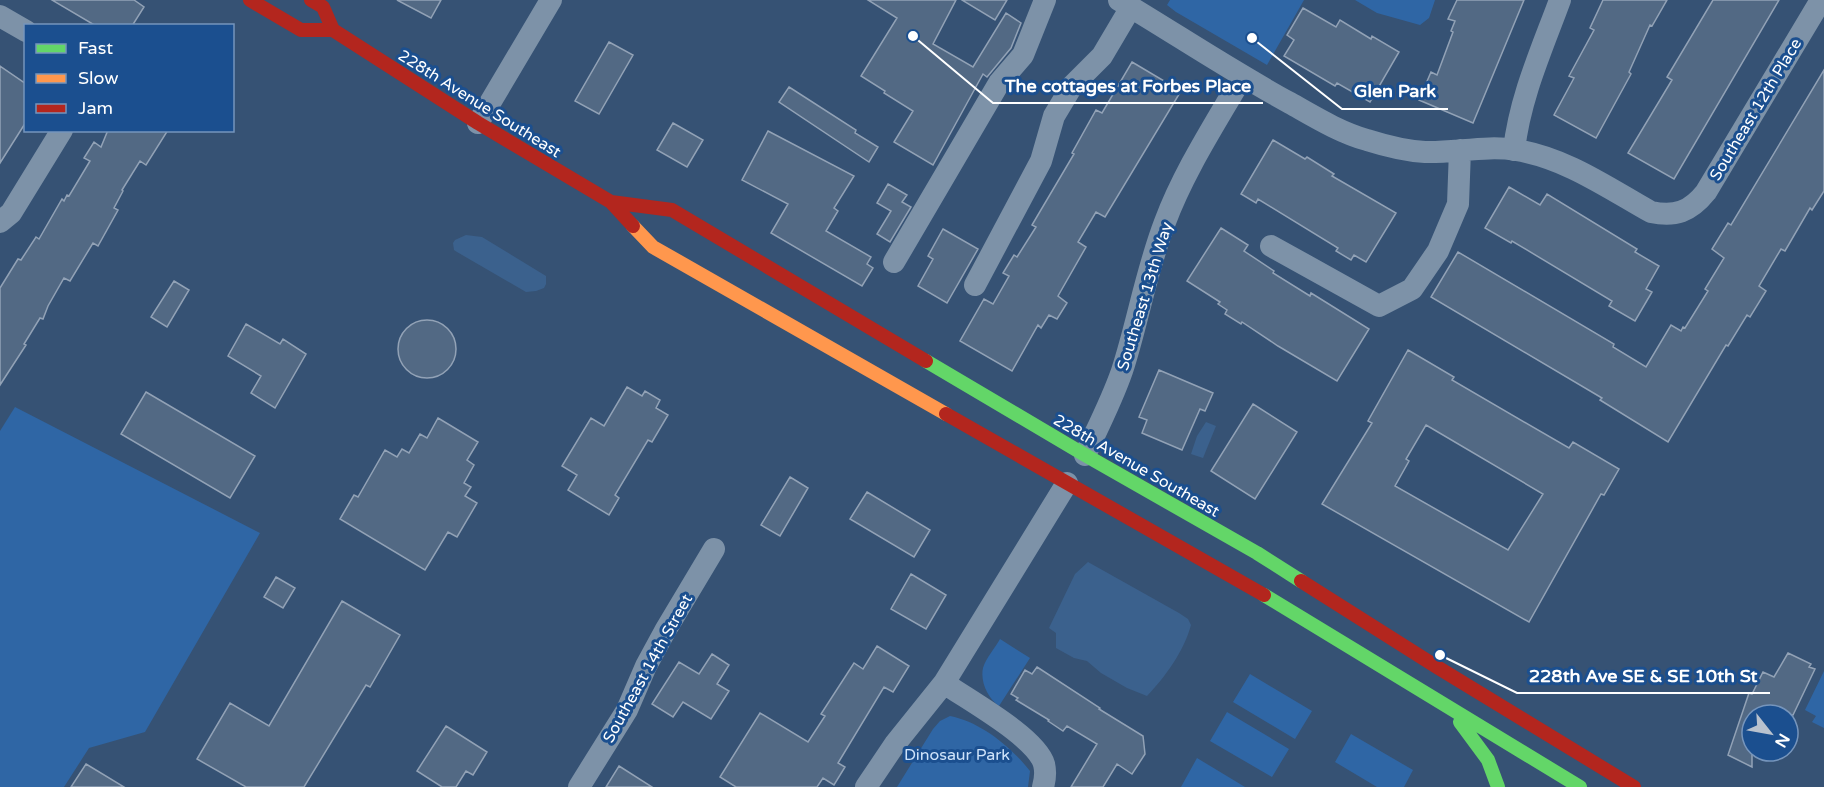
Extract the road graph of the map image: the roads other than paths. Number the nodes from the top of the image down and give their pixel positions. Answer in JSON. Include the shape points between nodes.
{"nodes":[{"id":1,"x":250,"y":0,"type":"edge"},
{"id":2,"x":311,"y":0,"type":"edge"},
{"id":3,"x":551,"y":0,"type":"edge"},
{"id":4,"x":1045,"y":0,"type":"edge"},
{"id":5,"x":1560,"y":0,"type":"edge"},
{"id":6,"x":1821,"y":0,"type":"edge"},
{"id":7,"x":1125,"y":4,"type":"edge"},
{"id":8,"x":0,"y":16,"type":"edge"},
{"id":9,"x":24,"y":30,"type":"edge"},
{"id":10,"x":333,"y":30,"type":"junction"},
{"id":11,"x":1242,"y":77,"type":"junction"},
{"id":12,"x":478,"y":123,"type":"junction"},
{"id":13,"x":61,"y":132,"type":"edge"},
{"id":14,"x":1460,"y":150,"type":"junction"},
{"id":15,"x":1514,"y":150,"type":"junction"},
{"id":16,"x":611,"y":202,"type":"junction"},
{"id":17,"x":0,"y":222,"type":"edge"},
{"id":18,"x":1271,"y":246,"type":"dead end"},
{"id":19,"x":894,"y":262,"type":"dead end"},
{"id":20,"x":975,"y":285,"type":"dead end"},
{"id":21,"x":995,"y":424,"type":"dead end"},
{"id":22,"x":979,"y":432,"type":"junction"},
{"id":23,"x":1074,"y":456,"type":"junction"},
{"id":24,"x":1101,"y":481,"type":"dead end"},
{"id":25,"x":1067,"y":483,"type":"junction"},
{"id":26,"x":1176,"y":529,"type":"dead end"},
{"id":27,"x":714,"y":549,"type":"dead end"},
{"id":28,"x":1194,"y":555,"type":"junction"},
{"id":29,"x":944,"y":683,"type":"junction"},
{"id":30,"x":1445,"y":705,"type":"junction"},
{"id":31,"x":579,"y":787,"type":"edge"},
{"id":32,"x":866,"y":787,"type":"edge"},
{"id":33,"x":1043,"y":787,"type":"edge"},
{"id":34,"x":1498,"y":787,"type":"edge"},
{"id":35,"x":1580,"y":787,"type":"edge"},
{"id":36,"x":1634,"y":787,"type":"edge"}],
"edges":[{"from":1,"to":10,"type":"main road","via":[[301,30]]},
{"from":2,"to":10,"type":"main road","name":"228th Avenue Southeast","via":[[322,7]]},
{"from":3,"to":12,"type":"street"},
{"from":4,"to":19,"type":"street","via":[[1023,55],[999,83]]},
{"from":5,"to":15,"type":"street","via":[[1525,94]]},
{"from":6,"to":15,"type":"street","name":"Southeast 12th Place","via":[[1706,192],[1697,204],[1682,212],[1651,212],[1569,166]]},
{"from":7,"to":11,"type":"street"},
{"from":7,"to":20,"type":"street","via":[[1102,56],[1072,86],[1054,116],[1041,161]]},
{"from":8,"to":9,"type":"street"},
{"from":10,"to":12,"type":"main road","name":"228th Avenue Southeast"},
{"from":11,"to":14,"type":"street","via":[[1334,128],[1365,140],[1424,152]]},
{"from":11,"to":23,"type":"street","name":"Southeast 13th Way","via":[[1165,222],[1122,372],[1107,408]]},
{"from":12,"to":16,"type":"main road","name":"228th Avenue Southeast"},
{"from":13,"to":17,"type":"street","via":[[11,213]]},
{"from":14,"to":15,"type":"street"},
{"from":14,"to":18,"type":"street","via":[[1458,204],[1438,251],[1412,289],[1378,306]]},
{"from":16,"to":22,"type":"main road","name":"228th Avenue Southeast","via":[[653,247]]},
{"from":16,"to":23,"type":"main road","name":"228th Avenue Southeast","via":[[672,210]]},
{"from":21,"to":22,"type":"main road"},
{"from":22,"to":25,"type":"main road","name":"228th Avenue Southeast"},
{"from":23,"to":24,"type":"main road"},
{"from":23,"to":36,"type":"main road","name":"228th Avenue Southeast","via":[[1257,553]]},
{"from":25,"to":28,"type":"main road","name":"228th Avenue Southeast"},
{"from":25,"to":29,"type":"street"},
{"from":26,"to":28,"type":"main road"},
{"from":27,"to":31,"type":"street","name":"Southeast 14th Street","via":[[655,649],[627,710]]},
{"from":28,"to":30,"type":"main road","name":"228th Avenue Southeast"},
{"from":29,"to":32,"type":"street"},
{"from":29,"to":33,"type":"street","via":[[1027,739],[1044,764]]},
{"from":30,"to":34,"type":"main road","via":[[1481,746]]},
{"from":30,"to":35,"type":"main road","name":"228th Avenue Southeast"}]}
